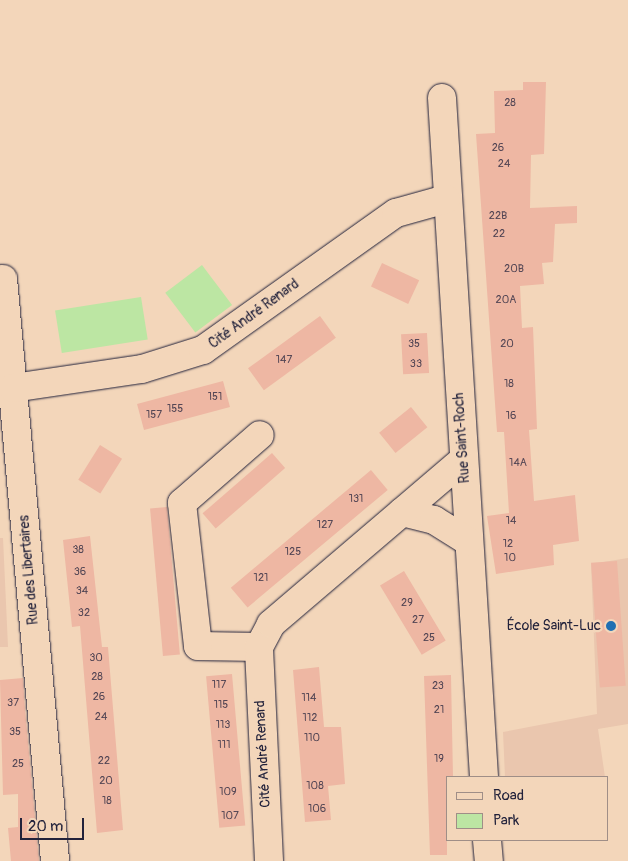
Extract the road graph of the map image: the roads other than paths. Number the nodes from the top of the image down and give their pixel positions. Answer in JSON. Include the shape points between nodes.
{"nodes":[{"id":1,"x":442,"y":98,"type":"dead end"},
{"id":2,"x":446,"y":198,"type":"junction"},
{"id":3,"x":3,"y":279,"type":"dead end"},
{"id":4,"x":13,"y":388,"type":"junction"},
{"id":5,"x":260,"y":435,"type":"dead end"},
{"id":6,"x":463,"y":460,"type":"junction"},
{"id":7,"x":402,"y":512,"type":"junction"},
{"id":8,"x":468,"y":541,"type":"junction"},
{"id":9,"x":259,"y":647,"type":"junction"},
{"id":10,"x":484,"y":776,"type":"edge"},
{"id":11,"x":487,"y":841,"type":"edge"},
{"id":12,"x":55,"y":861,"type":"edge"},
{"id":13,"x":269,"y":861,"type":"edge"},
{"id":14,"x":489,"y":861,"type":"edge"}],
"edges":[{"from":1,"to":2,"type":"street","name":"Rue Saint-Roch"},
{"from":2,"to":4,"type":"street","name":"Cité André Renard","via":[[396,213],[203,350],[142,369]]},
{"from":2,"to":6,"type":"street","name":"Rue Saint-Roch"},
{"from":3,"to":4,"type":"street","name":"Rue des Libertaires"},
{"from":4,"to":12,"type":"street","name":"Rue des Libertaires"},
{"from":5,"to":9,"type":"street","via":[[182,503],[198,646]]},
{"from":6,"to":7,"type":"street"},
{"from":6,"to":8,"type":"street","name":"Rue Saint-Roch"},
{"from":7,"to":8,"type":"street","via":[[434,520]]},
{"from":7,"to":9,"type":"street","via":[[271,624]]},
{"from":8,"to":10,"type":"street","name":"Rue Saint-Roch"},
{"from":9,"to":13,"type":"street","name":"Cité André Renard"},
{"from":11,"to":14,"type":"street"}]}
